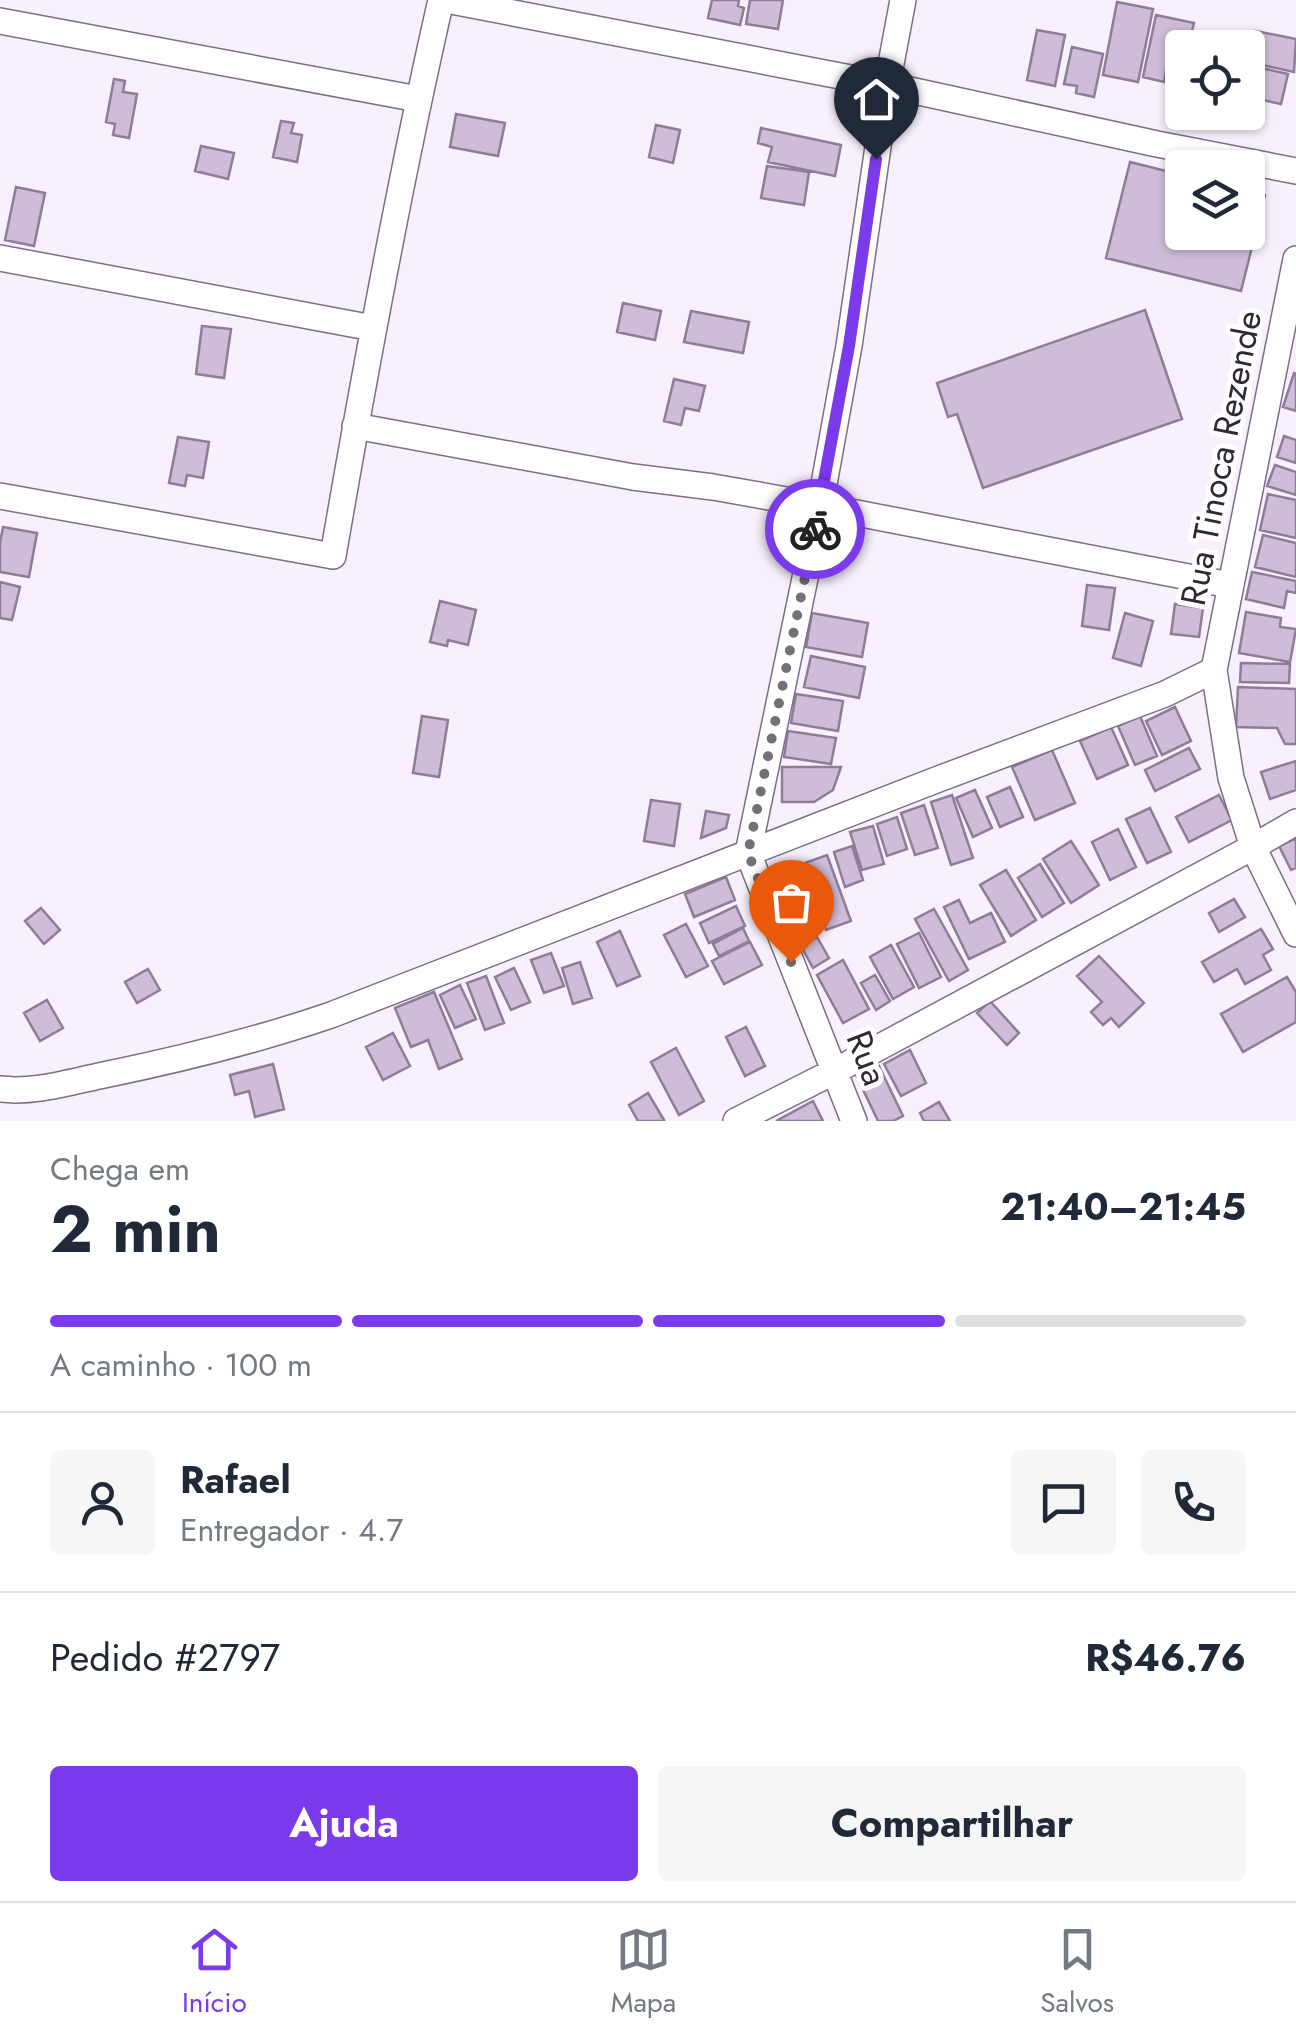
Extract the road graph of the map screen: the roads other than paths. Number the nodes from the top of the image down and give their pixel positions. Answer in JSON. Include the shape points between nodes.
{"nodes":[{"id":1,"x":443,"y":0,"type":"edge"},
{"id":2,"x":904,"y":0,"type":"edge"},
{"id":3,"x":0,"y":21,"type":"edge"},
{"id":4,"x":887,"y":84,"type":"junction"},
{"id":5,"x":418,"y":99,"type":"junction"},
{"id":6,"x":1296,"y":171,"type":"edge"},
{"id":7,"x":0,"y":258,"type":"edge"},
{"id":8,"x":1296,"y":259,"type":"edge"},
{"id":9,"x":373,"y":328,"type":"junction"},
{"id":10,"x":356,"y":426,"type":"junction"},
{"id":11,"x":0,"y":496,"type":"edge"},
{"id":12,"x":820,"y":506,"type":"junction"},
{"id":13,"x":1230,"y":586,"type":"junction"},
{"id":14,"x":1214,"y":670,"type":"junction"},
{"id":15,"x":1296,"y":822,"type":"edge"},
{"id":16,"x":1253,"y":847,"type":"junction"},
{"id":17,"x":748,"y":853,"type":"junction"},
{"id":18,"x":1296,"y":934,"type":"edge"},
{"id":19,"x":835,"y":1071,"type":"junction"},
{"id":20,"x":0,"y":1089,"type":"edge"},
{"id":21,"x":736,"y":1121,"type":"edge"},
{"id":22,"x":854,"y":1121,"type":"edge"}],
"edges":[{"from":1,"to":4,"type":"street"},
{"from":1,"to":5,"type":"street"},
{"from":2,"to":4,"type":"street"},
{"from":3,"to":5,"type":"street"},
{"from":4,"to":6,"type":"street"},
{"from":4,"to":12,"type":"street"},
{"from":5,"to":9,"type":"street"},
{"from":7,"to":9,"type":"street"},
{"from":8,"to":13,"type":"street","name":"Rua Tinoca Rezende"},
{"from":9,"to":10,"type":"street"},
{"from":10,"to":11,"type":"street","via":[[333,556]]},
{"from":10,"to":12,"type":"street"},
{"from":12,"to":13,"type":"street"},
{"from":12,"to":17,"type":"street"},
{"from":13,"to":14,"type":"street","name":"Rua Tinoca Rezende"},
{"from":14,"to":16,"type":"street","name":"Rua Tinoca Rezende","via":[[1231,778]]},
{"from":14,"to":17,"type":"street"},
{"from":15,"to":16,"type":"street"},
{"from":16,"to":18,"type":"street","name":"Rua Tinoca Rezende"},
{"from":16,"to":19,"type":"street"},
{"from":17,"to":19,"type":"street","name":"Rua"},
{"from":17,"to":20,"type":"street","via":[[281,1032],[64,1084]]},
{"from":19,"to":21,"type":"street"},
{"from":19,"to":22,"type":"street","name":"Rua"}]}
